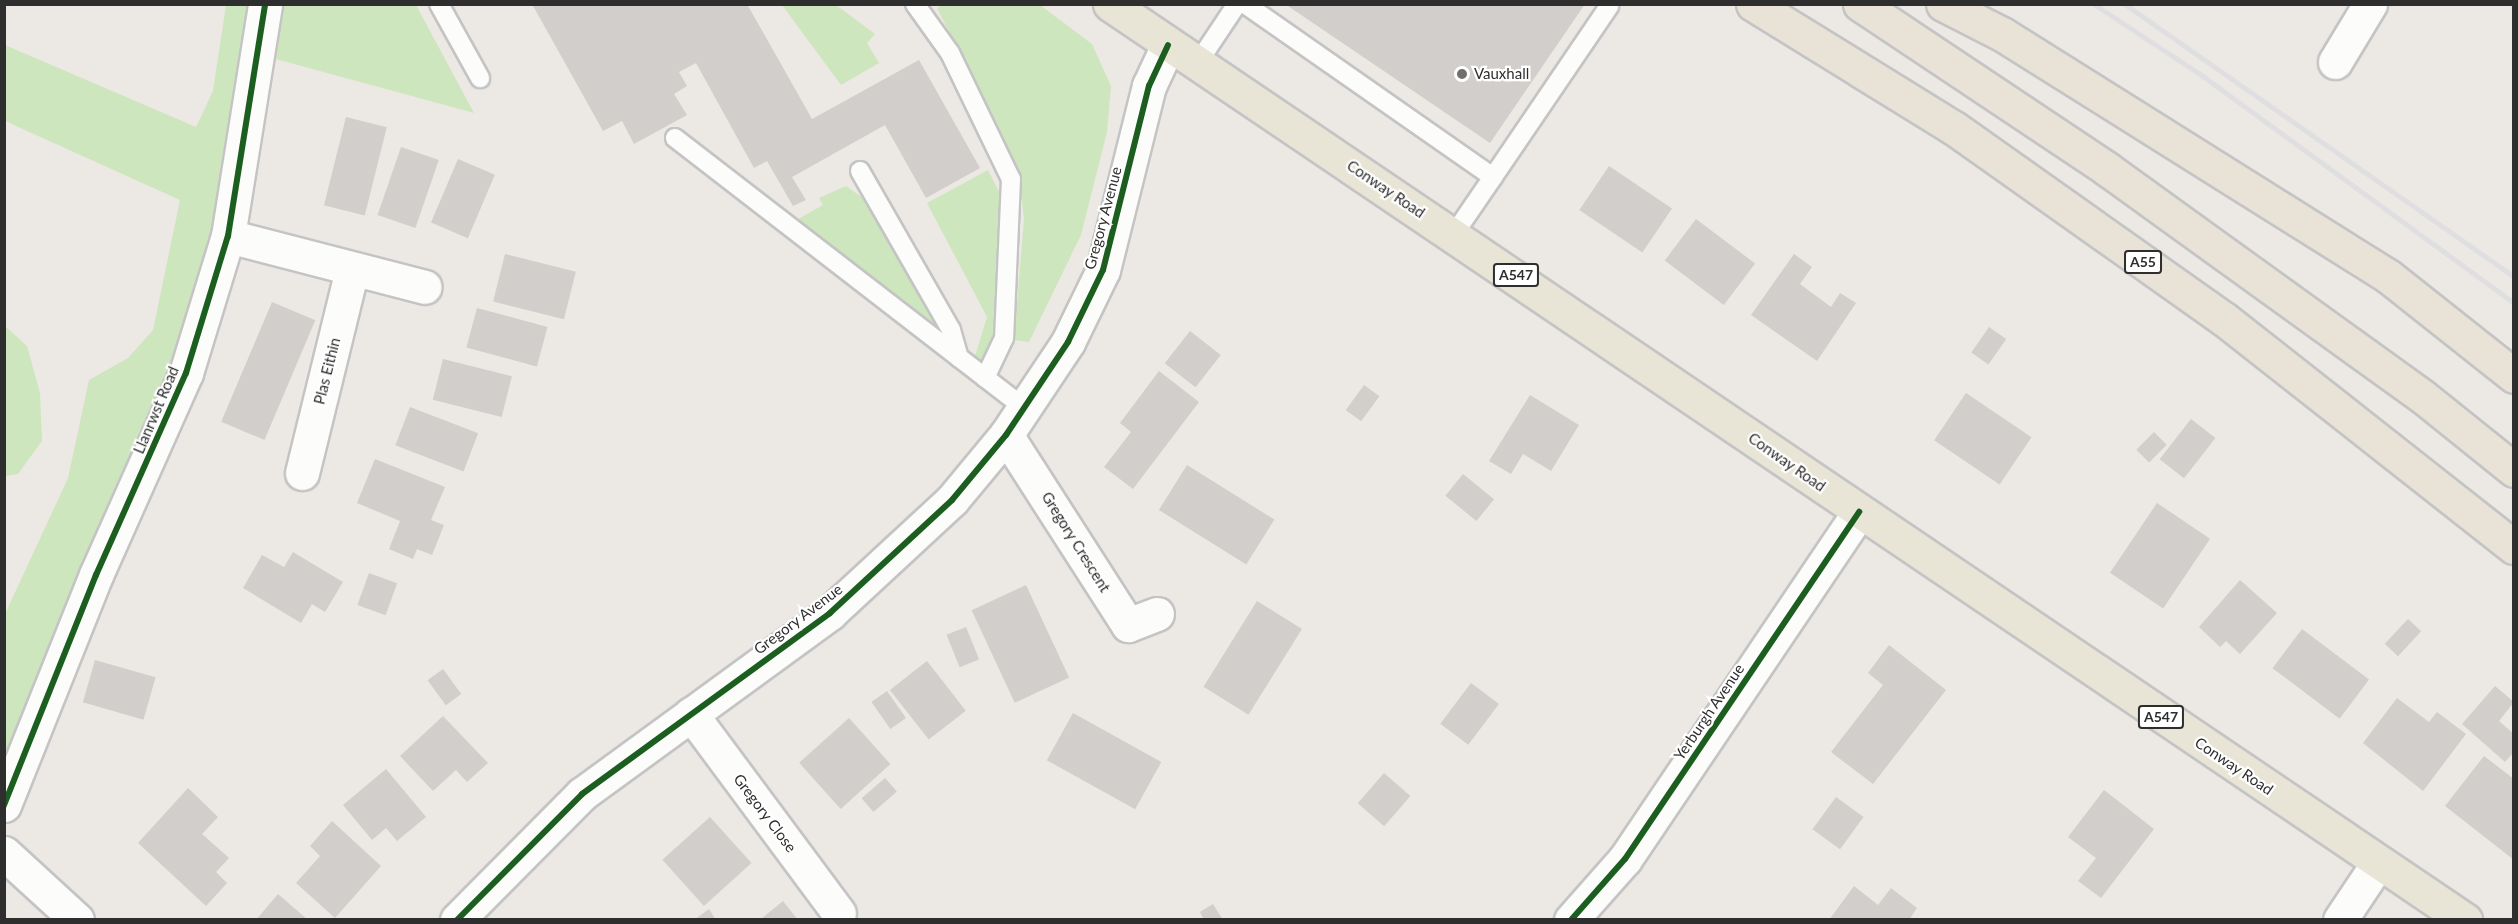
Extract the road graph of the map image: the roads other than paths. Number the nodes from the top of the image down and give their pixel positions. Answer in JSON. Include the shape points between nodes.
{"nodes":[{"id":1,"x":265,"y":4,"type":"edge"},
{"id":2,"x":439,"y":4,"type":"edge"},
{"id":3,"x":915,"y":4,"type":"edge"},
{"id":4,"x":1110,"y":4,"type":"edge"},
{"id":5,"x":1237,"y":4,"type":"edge"},
{"id":6,"x":1245,"y":4,"type":"edge"},
{"id":7,"x":1753,"y":4,"type":"edge"},
{"id":8,"x":1860,"y":4,"type":"edge"},
{"id":9,"x":1943,"y":4,"type":"edge"},
{"id":10,"x":2370,"y":4,"type":"edge"},
{"id":11,"x":1609,"y":6,"type":"edge"},
{"id":12,"x":1168,"y":45,"type":"junction"},
{"id":13,"x":2336,"y":62,"type":"dead end"},
{"id":14,"x":1197,"y":64,"type":"junction"},
{"id":15,"x":480,"y":78,"type":"dead end"},
{"id":16,"x":675,"y":138,"type":"dead end"},
{"id":17,"x":860,"y":171,"type":"dead end"},
{"id":18,"x":1493,"y":177,"type":"junction"},
{"id":19,"x":1454,"y":234,"type":"junction"},
{"id":20,"x":228,"y":236,"type":"junction"},
{"id":21,"x":352,"y":268,"type":"junction"},
{"id":22,"x":425,"y":287,"type":"dead end"},
{"id":23,"x":959,"y":358,"type":"junction"},
{"id":24,"x":2514,"y":376,"type":"edge"},
{"id":25,"x":985,"y":378,"type":"junction"},
{"id":26,"x":1015,"y":422,"type":"junction"},
{"id":27,"x":2514,"y":470,"type":"edge"},
{"id":28,"x":302,"y":473,"type":"dead end"},
{"id":29,"x":1859,"y":512,"type":"junction"},
{"id":30,"x":2514,"y":547,"type":"edge"},
{"id":31,"x":1157,"y":614,"type":"dead end"},
{"id":32,"x":691,"y":714,"type":"junction"},
{"id":33,"x":4,"y":805,"type":"edge"},
{"id":34,"x":4,"y":853,"type":"edge"},
{"id":35,"x":2378,"y":863,"type":"junction"},
{"id":36,"x":839,"y":913,"type":"dead end"},
{"id":37,"x":76,"y":920,"type":"edge"},
{"id":38,"x":457,"y":920,"type":"edge"},
{"id":39,"x":1571,"y":920,"type":"edge"},
{"id":40,"x":2340,"y":920,"type":"edge"},
{"id":41,"x":2465,"y":920,"type":"edge"}],
"edges":[{"from":1,"to":20,"type":"street","name":"Llanrwst Road"},
{"from":2,"to":15,"type":"lane"},
{"from":3,"to":25,"type":"lane","via":[[950,53],[1011,179],[1004,338]]},
{"from":4,"to":12,"type":"main road","name":"Conway Road","number":"A547"},
{"from":5,"to":14,"type":"lane"},
{"from":6,"to":18,"type":"lane"},
{"from":7,"to":30,"type":"highway","number":"A55","via":[[1953,128],[2214,312]]},
{"from":8,"to":27,"type":"highway","via":[[2107,169],[2422,396]]},
{"from":9,"to":24,"type":"highway","via":[[2002,34],[2388,276]]},
{"from":10,"to":13,"type":"street"},
{"from":11,"to":18,"type":"lane"},
{"from":12,"to":14,"type":"main road","name":"Conway Road","number":"A547"},
{"from":12,"to":26,"type":"street","name":"Gregory Avenue","via":[[1149,86],[1103,270],[1068,342]]},
{"from":14,"to":19,"type":"main road","name":"Conway Road","number":"A547"},
{"from":16,"to":23,"type":"lane"},
{"from":17,"to":23,"type":"lane","via":[[951,330]]},
{"from":18,"to":19,"type":"lane"},
{"from":19,"to":29,"type":"main road","name":"Conway Road","number":"A547"},
{"from":20,"to":21,"type":"street"},
{"from":20,"to":33,"type":"street","name":"Llanrwst Road","via":[[186,373],[96,575]]},
{"from":21,"to":22,"type":"street"},
{"from":21,"to":28,"type":"street","name":"Plas Eithin"},
{"from":23,"to":25,"type":"lane"},
{"from":25,"to":26,"type":"lane"},
{"from":26,"to":31,"type":"street","name":"Gregory Crescent","via":[[1128,625]]},
{"from":26,"to":32,"type":"street","name":"Gregory Avenue","via":[[898,555],[830,613]]},
{"from":29,"to":35,"type":"main road","name":"Conway Road","number":"A547"},
{"from":29,"to":39,"type":"street","name":"Yerburgh Avenue","via":[[1625,859]]},
{"from":32,"to":36,"type":"street","name":"Gregory Close"},
{"from":32,"to":38,"type":"street","name":"Gregory Avenue","via":[[582,794]]},
{"from":34,"to":37,"type":"street"},
{"from":35,"to":40,"type":"street"},
{"from":35,"to":41,"type":"main road","name":"Conway Road","number":"A547"}]}
